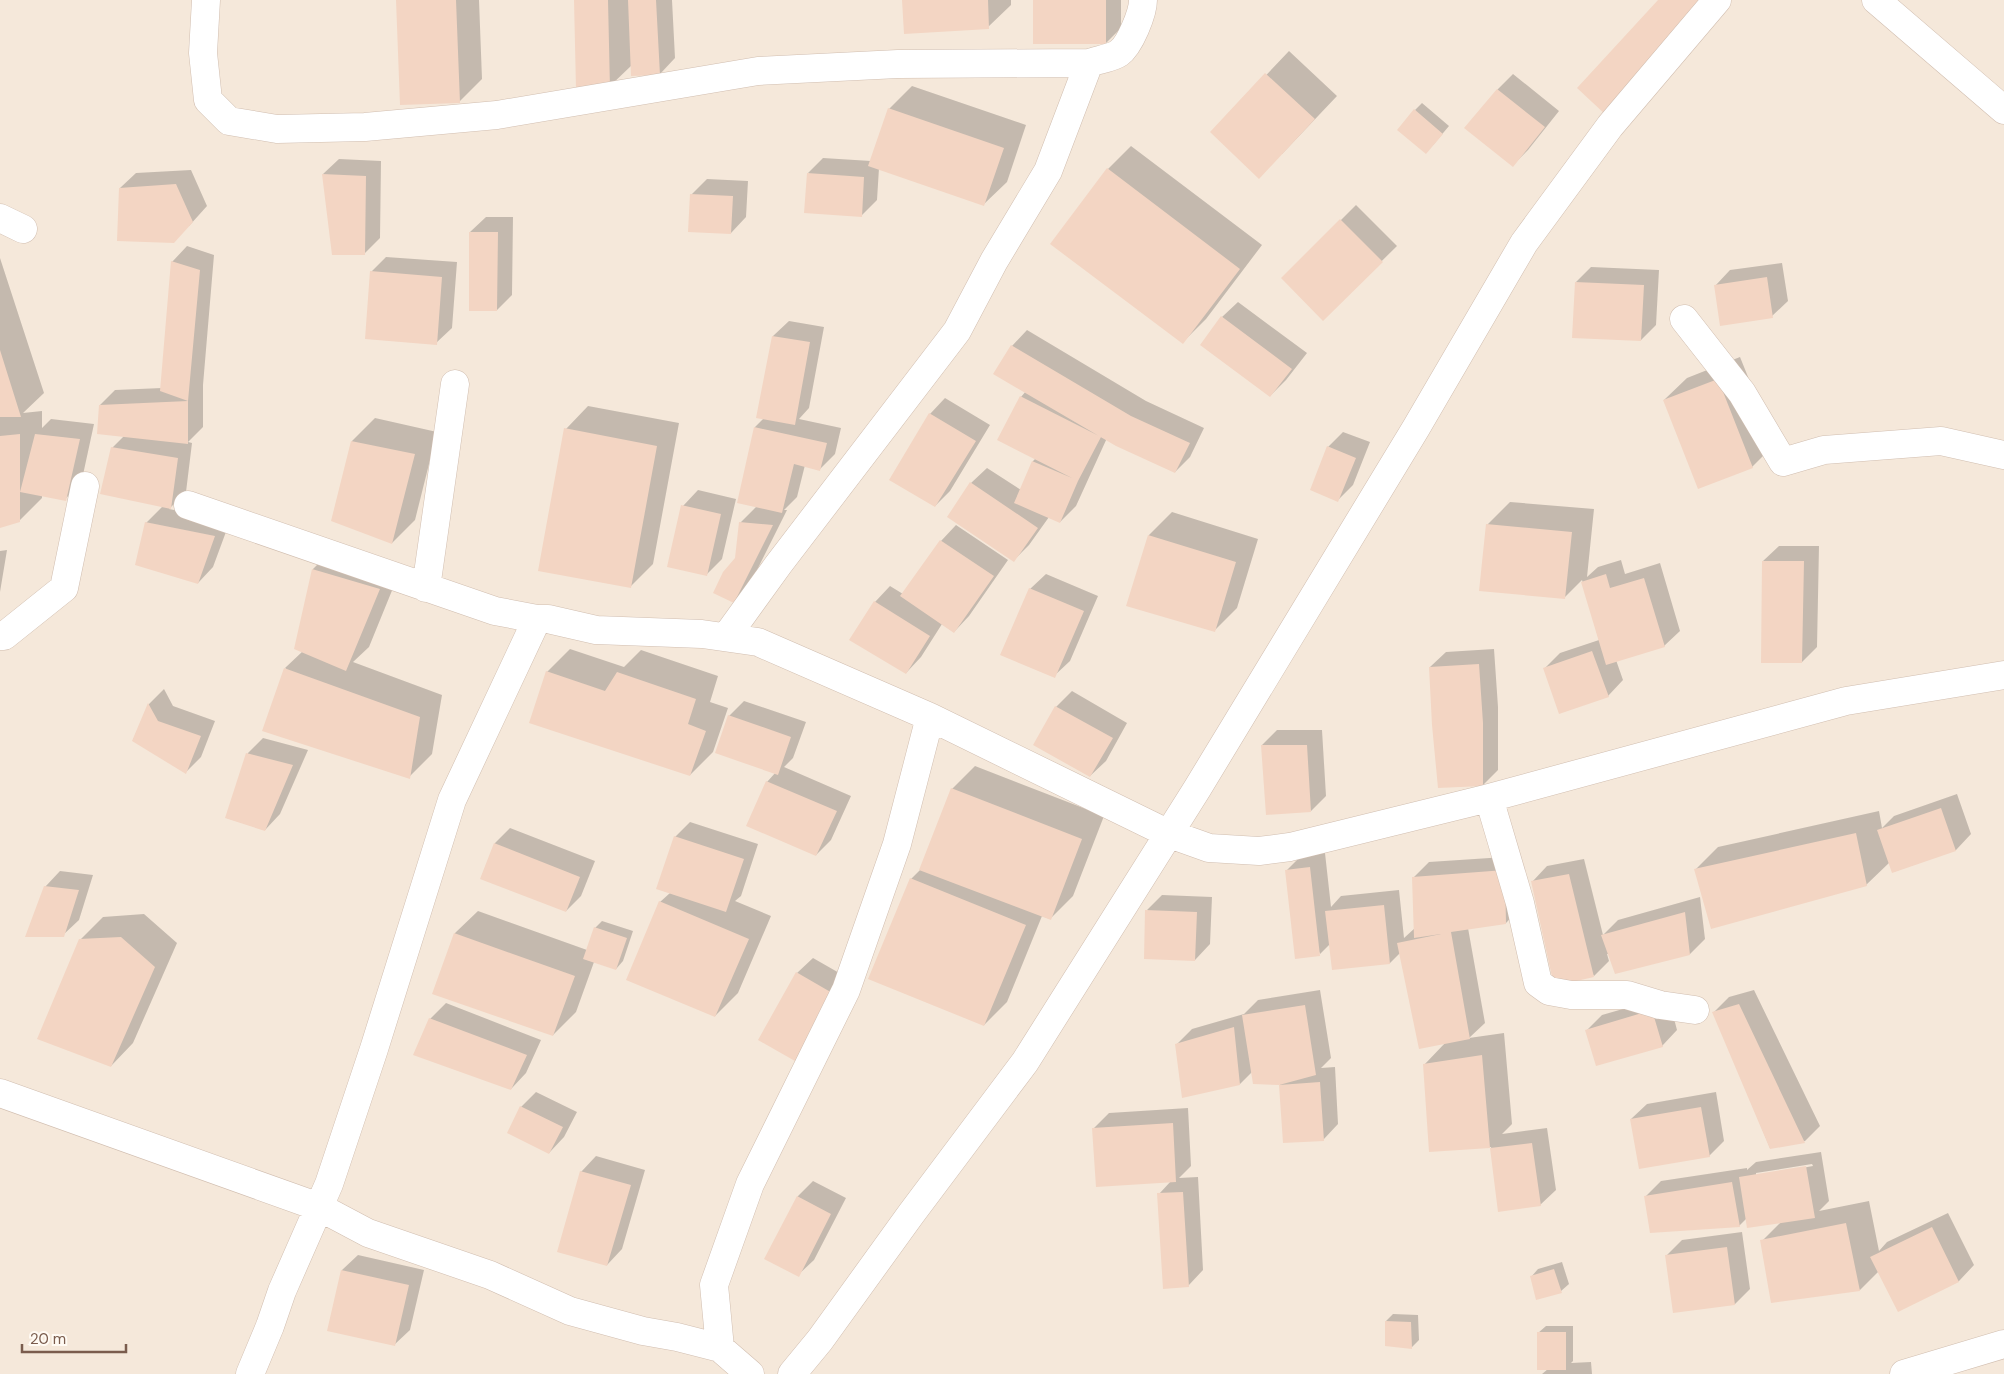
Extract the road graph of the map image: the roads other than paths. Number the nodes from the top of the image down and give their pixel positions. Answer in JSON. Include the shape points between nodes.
{"nodes":[{"id":1,"x":206,"y":0,"type":"edge"},
{"id":2,"x":1143,"y":0,"type":"edge"},
{"id":3,"x":1717,"y":0,"type":"edge"},
{"id":4,"x":1876,"y":0,"type":"edge"},
{"id":5,"x":1089,"y":63,"type":"junction"},
{"id":6,"x":2004,"y":110,"type":"edge"},
{"id":7,"x":1684,"y":319,"type":"dead end"},
{"id":8,"x":455,"y":384,"type":"dead end"},
{"id":9,"x":2004,"y":454,"type":"edge"},
{"id":10,"x":86,"y":486,"type":"dead end"},
{"id":11,"x":188,"y":504,"type":"dead end"},
{"id":12,"x":426,"y":588,"type":"junction"},
{"id":13,"x":537,"y":619,"type":"junction"},
{"id":14,"x":0,"y":636,"type":"edge"},
{"id":15,"x":726,"y":637,"type":"junction"},
{"id":16,"x":2004,"y":675,"type":"edge"},
{"id":17,"x":930,"y":717,"type":"junction"},
{"id":18,"x":1489,"y":798,"type":"junction"},
{"id":19,"x":1167,"y":833,"type":"junction"},
{"id":20,"x":1694,"y":1010,"type":"dead end"},
{"id":21,"x":0,"y":1093,"type":"edge"},
{"id":22,"x":319,"y":1207,"type":"junction"},
{"id":23,"x":2004,"y":1344,"type":"edge"},
{"id":24,"x":720,"y":1348,"type":"junction"},
{"id":25,"x":250,"y":1374,"type":"edge"},
{"id":26,"x":750,"y":1374,"type":"edge"},
{"id":27,"x":792,"y":1374,"type":"edge"},
{"id":28,"x":1904,"y":1374,"type":"edge"}],
"edges":[{"from":1,"to":5,"type":"street","via":[[203,53],[208,100],[229,121],[277,129],[365,127],[497,115],[758,71],[898,64]]},
{"from":2,"to":5,"type":"street","via":[[1134,31],[1119,53]]},
{"from":3,"to":19,"type":"street","via":[[1610,126],[1524,243],[1416,428],[1197,789]]},
{"from":4,"to":6,"type":"street"},
{"from":5,"to":15,"type":"street","via":[[1048,170],[957,331]]},
{"from":7,"to":9,"type":"street","via":[[1742,393],[1783,462],[1824,450],[1941,440]]},
{"from":8,"to":12,"type":"street"},
{"from":10,"to":14,"type":"street","via":[[64,588]]},
{"from":11,"to":12,"type":"street"},
{"from":12,"to":13,"type":"street","via":[[494,611]]},
{"from":13,"to":15,"type":"street","via":[[596,630]]},
{"from":13,"to":22,"type":"street","via":[[452,800],[374,1048]]},
{"from":15,"to":17,"type":"street","via":[[758,642]]},
{"from":16,"to":18,"type":"street","via":[[1846,701]]},
{"from":17,"to":19,"type":"street"},
{"from":17,"to":24,"type":"street","via":[[897,844],[846,990],[750,1184],[714,1285]]},
{"from":18,"to":19,"type":"street","via":[[1343,835],[1259,851],[1209,848]]},
{"from":18,"to":20,"type":"street","via":[[1520,903],[1538,983],[1549,991],[1564,994],[1627,996]]},
{"from":19,"to":27,"type":"street","via":[[1025,1062]]},
{"from":21,"to":22,"type":"street"},
{"from":22,"to":24,"type":"street","via":[[368,1233],[490,1275],[570,1311]]},
{"from":22,"to":25,"type":"street"},
{"from":23,"to":28,"type":"street"},
{"from":24,"to":26,"type":"street"}]}
